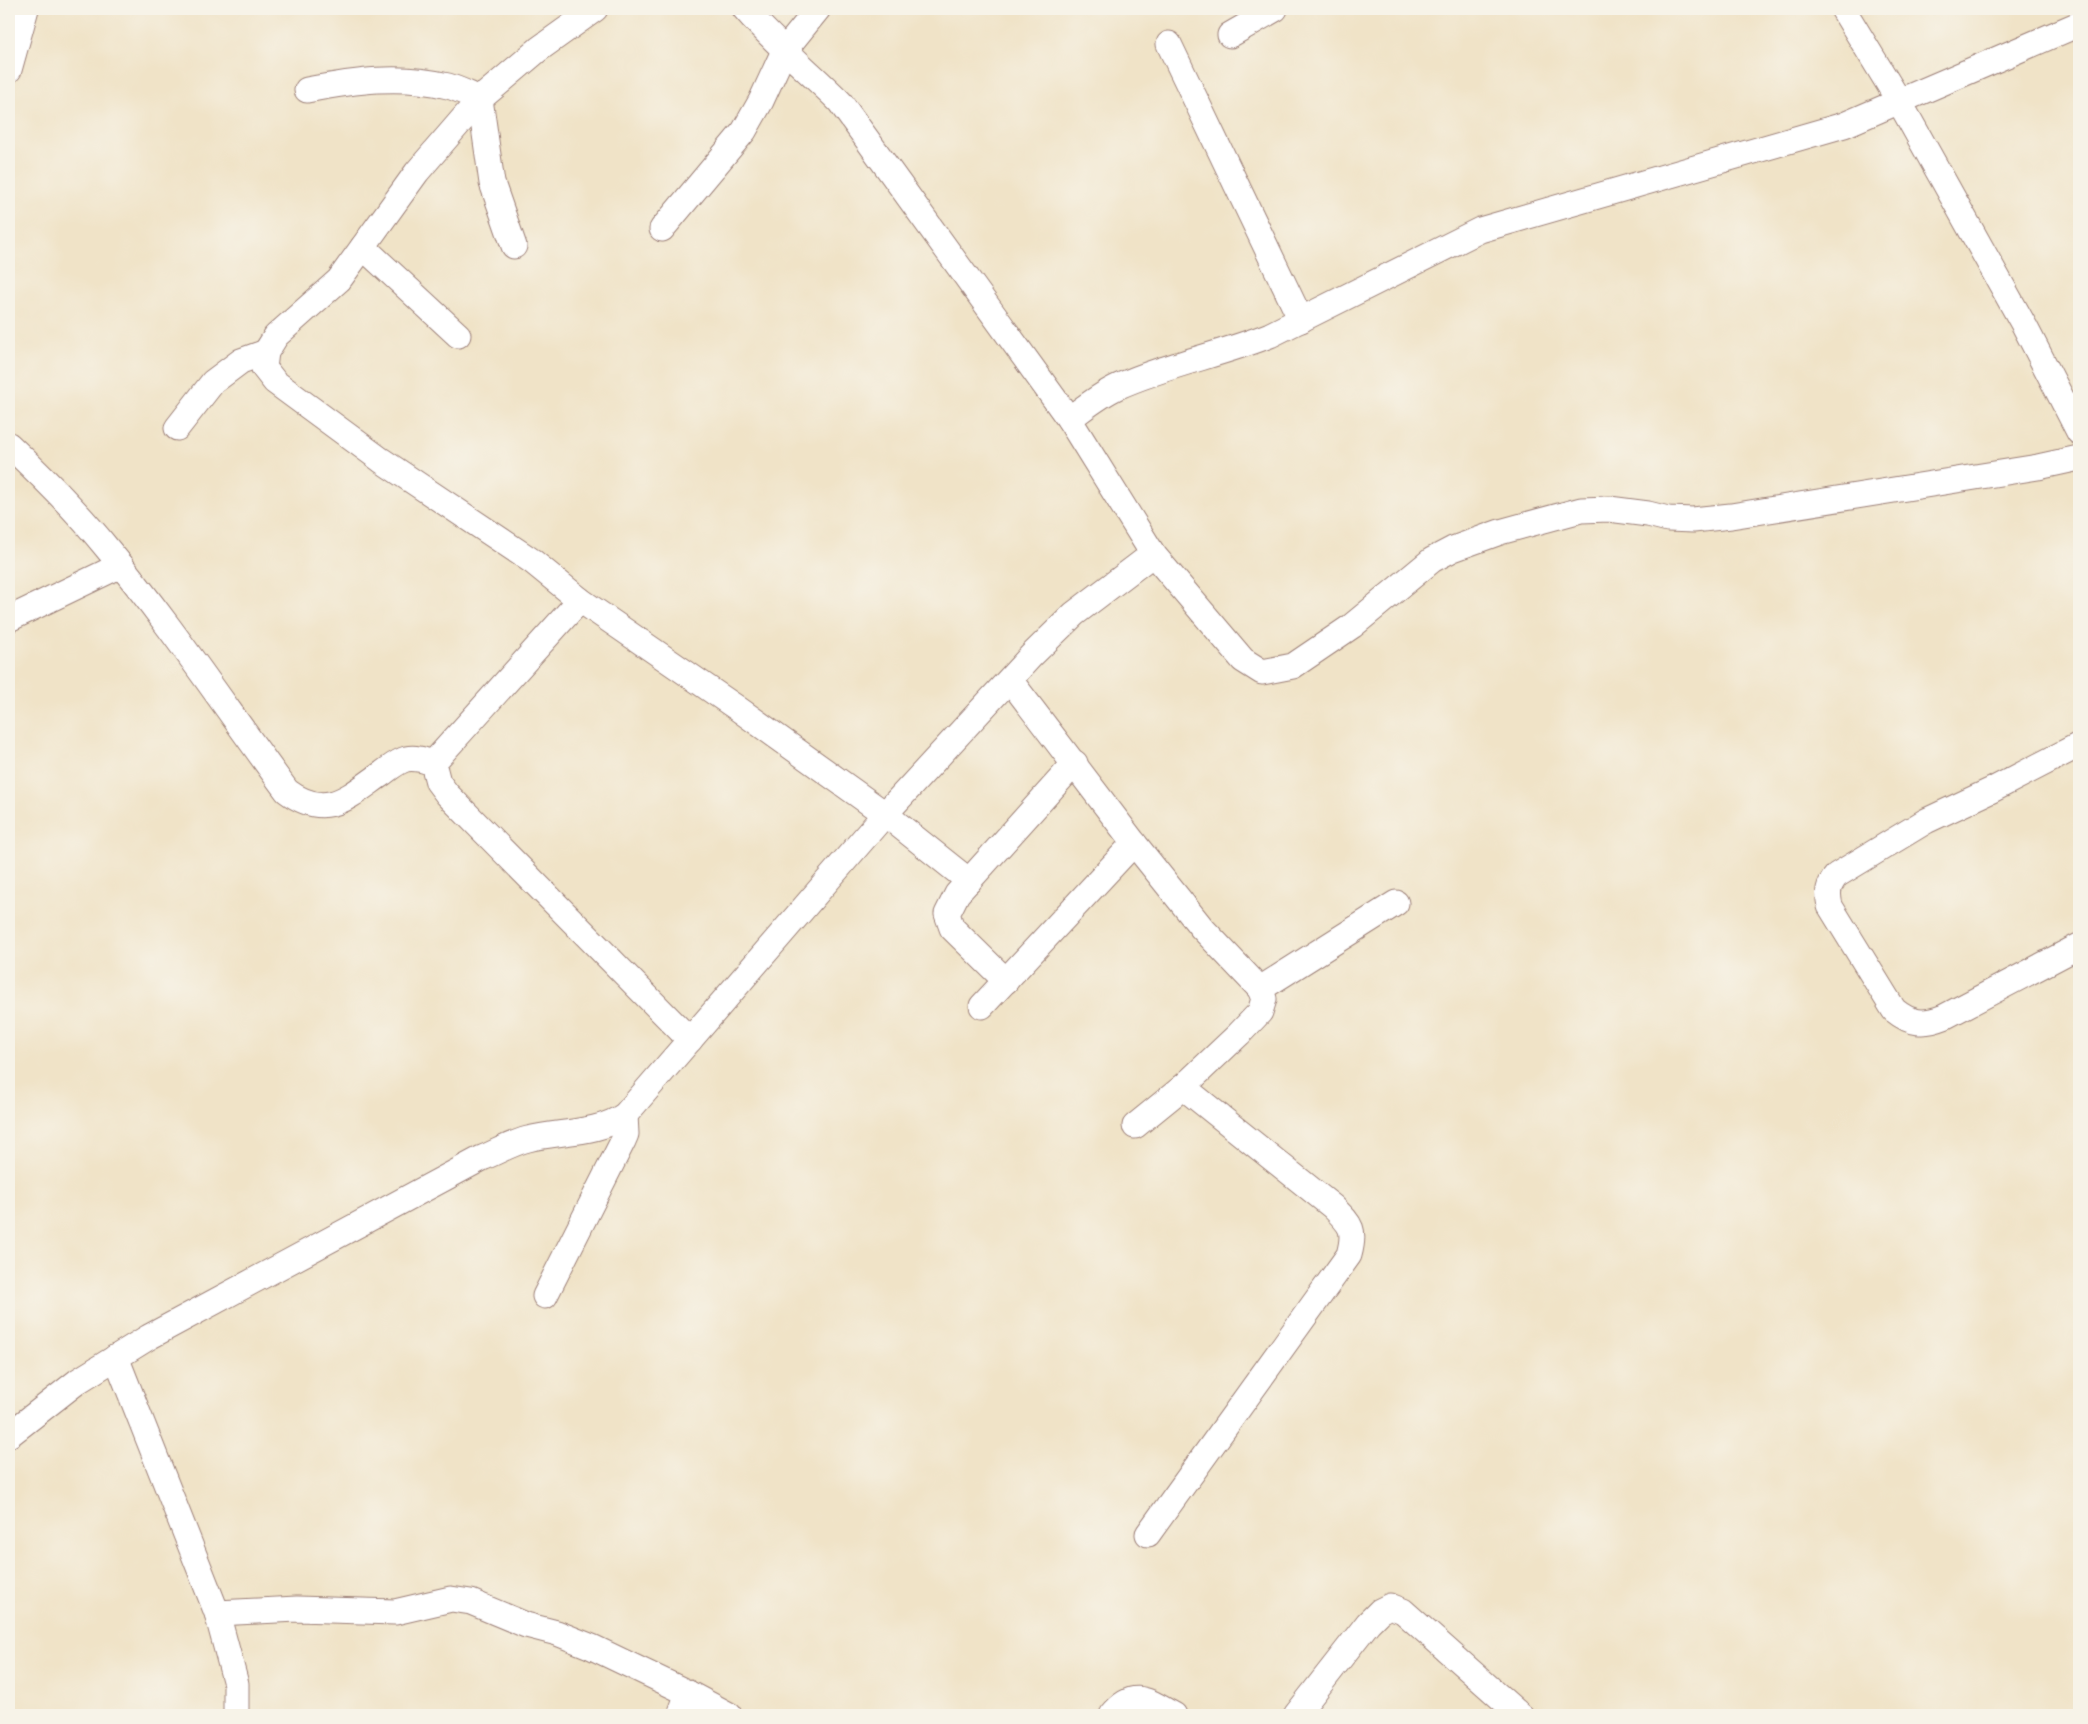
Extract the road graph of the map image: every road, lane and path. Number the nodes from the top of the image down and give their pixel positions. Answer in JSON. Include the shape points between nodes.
{"nodes":[{"id":1,"x":26,"y":9,"type":"edge"},
{"id":2,"x":595,"y":9,"type":"edge"},
{"id":3,"x":745,"y":9,"type":"edge"},
{"id":4,"x":818,"y":9,"type":"edge"},
{"id":5,"x":1275,"y":9,"type":"edge"},
{"id":6,"x":1843,"y":9,"type":"edge"},
{"id":7,"x":2079,"y":24,"type":"edge"},
{"id":8,"x":1230,"y":35,"type":"dead end"},
{"id":9,"x":1169,"y":44,"type":"dead end"},
{"id":10,"x":784,"y":51,"type":"junction"},
{"id":11,"x":9,"y":70,"type":"edge"},
{"id":12,"x":307,"y":90,"type":"dead end"},
{"id":13,"x":480,"y":99,"type":"junction"},
{"id":14,"x":1899,"y":101,"type":"junction"},
{"id":15,"x":662,"y":229,"type":"dead end"},
{"id":16,"x":514,"y":246,"type":"dead end"},
{"id":17,"x":363,"y":247,"type":"junction"},
{"id":18,"x":1301,"y":320,"type":"junction"},
{"id":19,"x":458,"y":335,"type":"dead end"},
{"id":20,"x":266,"y":352,"type":"junction"},
{"id":21,"x":1069,"y":418,"type":"junction"},
{"id":22,"x":177,"y":428,"type":"dead end"},
{"id":23,"x":2079,"y":432,"type":"edge"},
{"id":24,"x":9,"y":445,"type":"edge"},
{"id":25,"x":2079,"y":458,"type":"edge"},
{"id":26,"x":1153,"y":554,"type":"junction"},
{"id":27,"x":121,"y":566,"type":"junction"},
{"id":28,"x":580,"y":600,"type":"junction"},
{"id":29,"x":9,"y":619,"type":"edge"},
{"id":30,"x":1010,"y":680,"type":"junction"},
{"id":31,"x":2079,"y":745,"type":"edge"},
{"id":32,"x":433,"y":763,"type":"junction"},
{"id":33,"x":1075,"y":763,"type":"junction"},
{"id":34,"x":885,"y":814,"type":"junction"},
{"id":35,"x":1134,"y":843,"type":"junction"},
{"id":36,"x":969,"y":881,"type":"junction"},
{"id":37,"x":1396,"y":903,"type":"dead end"},
{"id":38,"x":2079,"y":946,"type":"edge"},
{"id":39,"x":1006,"y":981,"type":"junction"},
{"id":40,"x":1260,"y":989,"type":"junction"},
{"id":41,"x":982,"y":1006,"type":"dead end"},
{"id":42,"x":690,"y":1040,"type":"junction"},
{"id":43,"x":1183,"y":1087,"type":"junction"},
{"id":44,"x":625,"y":1115,"type":"junction"},
{"id":45,"x":1135,"y":1126,"type":"dead end"},
{"id":46,"x":545,"y":1296,"type":"dead end"},
{"id":47,"x":116,"y":1357,"type":"junction"},
{"id":48,"x":9,"y":1435,"type":"edge"},
{"id":49,"x":1148,"y":1534,"type":"dead end"},
{"id":50,"x":217,"y":1613,"type":"junction"},
{"id":51,"x":684,"y":1704,"type":"edge"},
{"id":52,"x":236,"y":1715,"type":"edge"},
{"id":53,"x":729,"y":1715,"type":"edge"},
{"id":54,"x":1112,"y":1715,"type":"edge"},
{"id":55,"x":1174,"y":1715,"type":"edge"},
{"id":56,"x":1296,"y":1715,"type":"edge"},
{"id":57,"x":1520,"y":1715,"type":"edge"}],
"edges":[{"from":1,"to":11,"type":"street"},
{"from":2,"to":13,"type":"street","via":[[539,49]]},
{"from":3,"to":10,"type":"street"},
{"from":4,"to":10,"type":"street"},
{"from":5,"to":8,"type":"street"},
{"from":6,"to":14,"type":"street"},
{"from":7,"to":14,"type":"street"},
{"from":9,"to":18,"type":"street"},
{"from":10,"to":15,"type":"street","via":[[762,101],[744,131]]},
{"from":10,"to":21,"type":"street","via":[[840,102]]},
{"from":12,"to":13,"type":"street","via":[[351,82],[408,80],[450,86]]},
{"from":13,"to":16,"type":"street","via":[[492,183]]},
{"from":13,"to":17,"type":"street","via":[[417,172]]},
{"from":14,"to":18,"type":"street","via":[[1844,125],[1480,230]]},
{"from":14,"to":23,"type":"street","via":[[2034,344]]},
{"from":17,"to":19,"type":"street"},
{"from":17,"to":20,"type":"street","via":[[339,280],[276,336]]},
{"from":18,"to":21,"type":"street","via":[[1234,349],[1115,388]]},
{"from":20,"to":22,"type":"street","via":[[241,361],[213,382]]},
{"from":20,"to":28,"type":"street","via":[[264,368],[275,382],[382,460],[532,561]]},
{"from":21,"to":26,"type":"street"},
{"from":24,"to":27,"type":"street","via":[[80,518]]},
{"from":25,"to":26,"type":"street","via":[[2038,468],[1693,520],[1609,509],[1581,510],[1500,532],[1453,549],[1432,560],[1352,626],[1294,666],[1262,672],[1243,660]]},
{"from":26,"to":30,"type":"street","via":[[1074,614]]},
{"from":27,"to":29,"type":"street"},
{"from":27,"to":32,"type":"street","via":[[185,648],[287,791],[299,800],[330,806],[406,759]]},
{"from":28,"to":32,"type":"street"},
{"from":28,"to":34,"type":"street"},
{"from":30,"to":33,"type":"street"},
{"from":30,"to":34,"type":"street"},
{"from":31,"to":38,"type":"street","via":[[1918,826],[1837,875],[1829,883],[1828,896],[1830,906],[1894,1010],[1916,1022],[1929,1023],[1944,1017]]},
{"from":32,"to":42,"type":"street","via":[[438,782],[447,794]]},
{"from":33,"to":35,"type":"street"},
{"from":33,"to":36,"type":"street"},
{"from":34,"to":36,"type":"street"},
{"from":34,"to":42,"type":"street"},
{"from":35,"to":39,"type":"street"},
{"from":35,"to":40,"type":"street","via":[[1202,928]]},
{"from":36,"to":39,"type":"street","via":[[957,894],[947,914],[952,928]]},
{"from":37,"to":40,"type":"street"},
{"from":39,"to":41,"type":"street"},
{"from":40,"to":43,"type":"street","via":[[1264,999],[1260,1012]]},
{"from":42,"to":44,"type":"street"},
{"from":43,"to":45,"type":"street"},
{"from":43,"to":49,"type":"street","via":[[1333,1207],[1350,1224],[1352,1242],[1348,1255]]},
{"from":44,"to":46,"type":"street","via":[[623,1141]]},
{"from":44,"to":47,"type":"street","via":[[614,1123],[528,1139],[482,1158]]},
{"from":47,"to":48,"type":"street","via":[[78,1380]]},
{"from":47,"to":50,"type":"street"},
{"from":50,"to":51,"type":"street","via":[[297,1609],[395,1612],[451,1599],[471,1602],[592,1647]]},
{"from":50,"to":52,"type":"street","via":[[236,1684]]},
{"from":51,"to":53,"type":"street"},
{"from":54,"to":55,"type":"street","via":[[1120,1706],[1143,1698]]},
{"from":56,"to":57,"type":"street","via":[[1368,1623],[1390,1606],[1403,1611]]}]}
